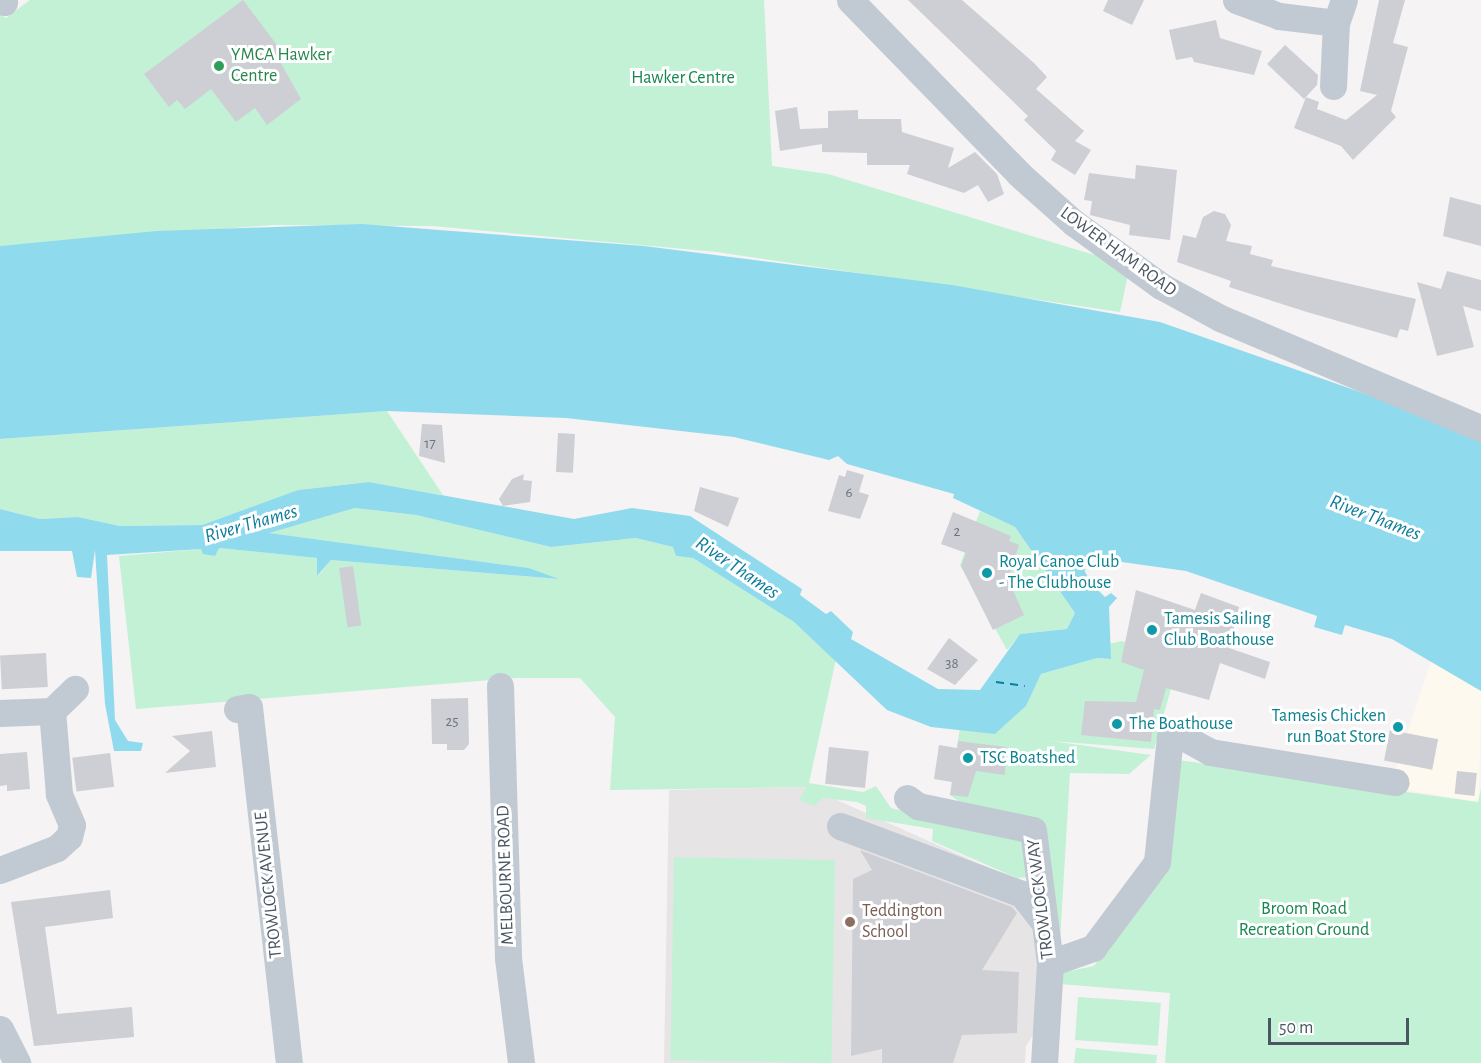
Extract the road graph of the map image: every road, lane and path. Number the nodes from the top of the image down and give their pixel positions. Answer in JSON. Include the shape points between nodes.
{"nodes":[{"id":1,"x":849,"y":0,"type":"edge"},
{"id":2,"x":1236,"y":0,"type":"edge"},
{"id":3,"x":1340,"y":11,"type":"edge"},
{"id":4,"x":1333,"y":86,"type":"dead end"},
{"id":5,"x":1481,"y":428,"type":"edge"},
{"id":6,"x":501,"y":686,"type":"dead end"},
{"id":7,"x":75,"y":689,"type":"dead end"},
{"id":8,"x":249,"y":707,"type":"dead end"},
{"id":9,"x":52,"y":711,"type":"junction"},
{"id":10,"x":0,"y":713,"type":"edge"},
{"id":11,"x":1396,"y":782,"type":"dead end"},
{"id":12,"x":907,"y":798,"type":"dead end"},
{"id":13,"x":840,"y":826,"type":"dead end"},
{"id":14,"x":0,"y":870,"type":"edge"},
{"id":15,"x":1045,"y":922,"type":"junction"},
{"id":16,"x":1050,"y":963,"type":"junction"},
{"id":17,"x":0,"y":1029,"type":"edge"},
{"id":18,"x":17,"y":1063,"type":"edge"},
{"id":19,"x":289,"y":1063,"type":"edge"},
{"id":20,"x":521,"y":1063,"type":"edge"},
{"id":21,"x":1044,"y":1063,"type":"edge"}],
"edges":[{"from":1,"to":5,"type":"street","name":"LOWER HAM ROAD","via":[[1019,174],[1074,223],[1161,286],[1220,318]]},
{"from":2,"to":3,"type":"street","via":[[1279,16]]},
{"from":3,"to":4,"type":"street"},
{"from":6,"to":20,"type":"street","name":"MELBOURNE ROAD","via":[[508,958]]},
{"from":7,"to":9,"type":"street"},
{"from":8,"to":19,"type":"street","name":"TROWLOCK AVENUE"},
{"from":9,"to":10,"type":"street"},
{"from":9,"to":14,"type":"street","via":[[59,794],[72,825],[69,837],[57,848]]},
{"from":11,"to":16,"type":"street","via":[[1210,752],[1185,738],[1170,737],[1157,862],[1093,948]]},
{"from":12,"to":15,"type":"street","name":"TROWLOCK WAY","via":[[918,806],[1033,830]]},
{"from":13,"to":15,"type":"street","via":[[1022,894]]},
{"from":15,"to":16,"type":"street","name":"TROWLOCK WAY"},
{"from":16,"to":21,"type":"street","name":"TROWLOCK WAY"},
{"from":17,"to":18,"type":"street"}]}
